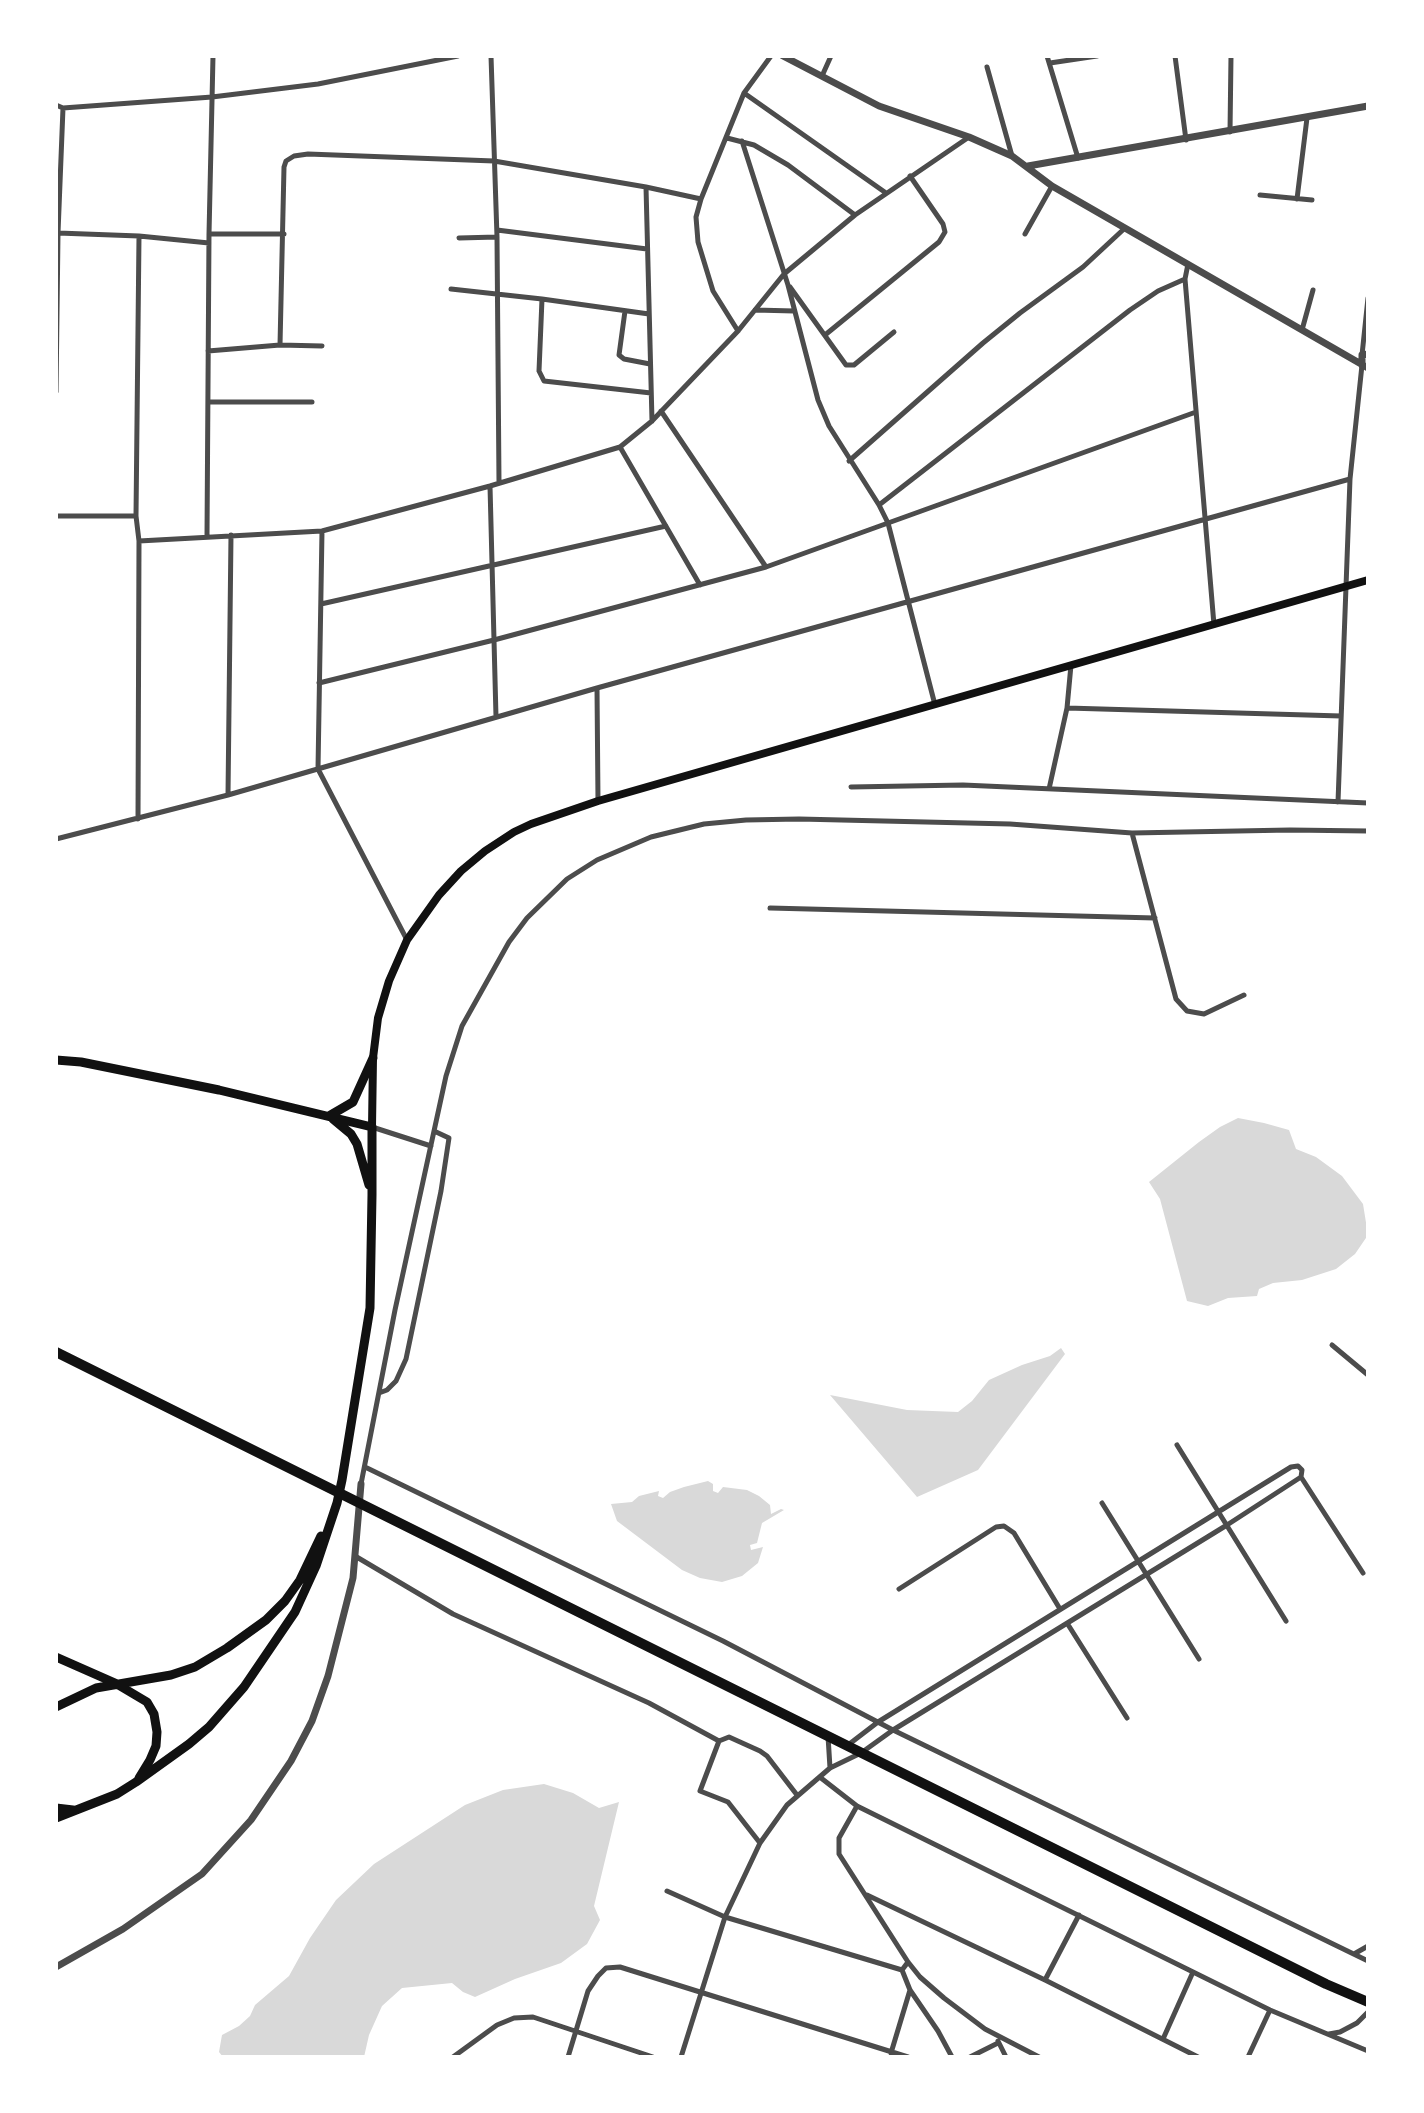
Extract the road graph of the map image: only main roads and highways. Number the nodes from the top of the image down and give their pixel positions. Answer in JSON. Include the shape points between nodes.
{"nodes":[{"id":1,"x":1368,"y":580,"type":"edge"},
{"id":2,"x":373,"y":1058,"type":"junction"},
{"id":3,"x":56,"y":1059,"type":"edge"},
{"id":4,"x":329,"y":1116,"type":"junction"},
{"id":5,"x":372,"y":1127,"type":"junction"},
{"id":6,"x":372,"y":1195,"type":"junction"},
{"id":7,"x":56,"y":1352,"type":"edge"},
{"id":8,"x":337,"y":1503,"type":"junction"},
{"id":9,"x":56,"y":1657,"type":"edge"},
{"id":10,"x":115,"y":1682,"type":"junction"},
{"id":11,"x":56,"y":1707,"type":"edge"},
{"id":12,"x":136,"y":1782,"type":"junction"},
{"id":13,"x":56,"y":1808,"type":"edge"},
{"id":14,"x":79,"y":1811,"type":"junction"},
{"id":15,"x":56,"y":1818,"type":"edge"},
{"id":16,"x":1368,"y":2002,"type":"edge"}],
"edges":[{"from":1,"to":2,"type":"main road","via":[[531,824],[461,871],[407,940],[378,1018]]},
{"from":2,"to":4,"type":"main road","via":[[353,1102]]},
{"from":2,"to":5,"type":"main road"},
{"from":3,"to":4,"type":"main road"},
{"from":4,"to":5,"type":"main road"},
{"from":4,"to":6,"type":"main road","via":[[357,1144]]},
{"from":5,"to":6,"type":"main road"},
{"from":6,"to":8,"type":"main road","via":[[370,1308]]},
{"from":7,"to":16,"type":"highway"},
{"from":8,"to":10,"type":"main road","via":[[300,1580],[266,1620],[195,1667]]},
{"from":8,"to":12,"type":"main road","via":[[295,1612],[244,1688],[209,1727]]},
{"from":9,"to":10,"type":"main road"},
{"from":10,"to":11,"type":"main road"},
{"from":10,"to":12,"type":"main road","via":[[147,1702],[154,1714],[156,1746]]},
{"from":12,"to":14,"type":"main road"},
{"from":13,"to":14,"type":"main road"},
{"from":14,"to":15,"type":"main road"}]}
